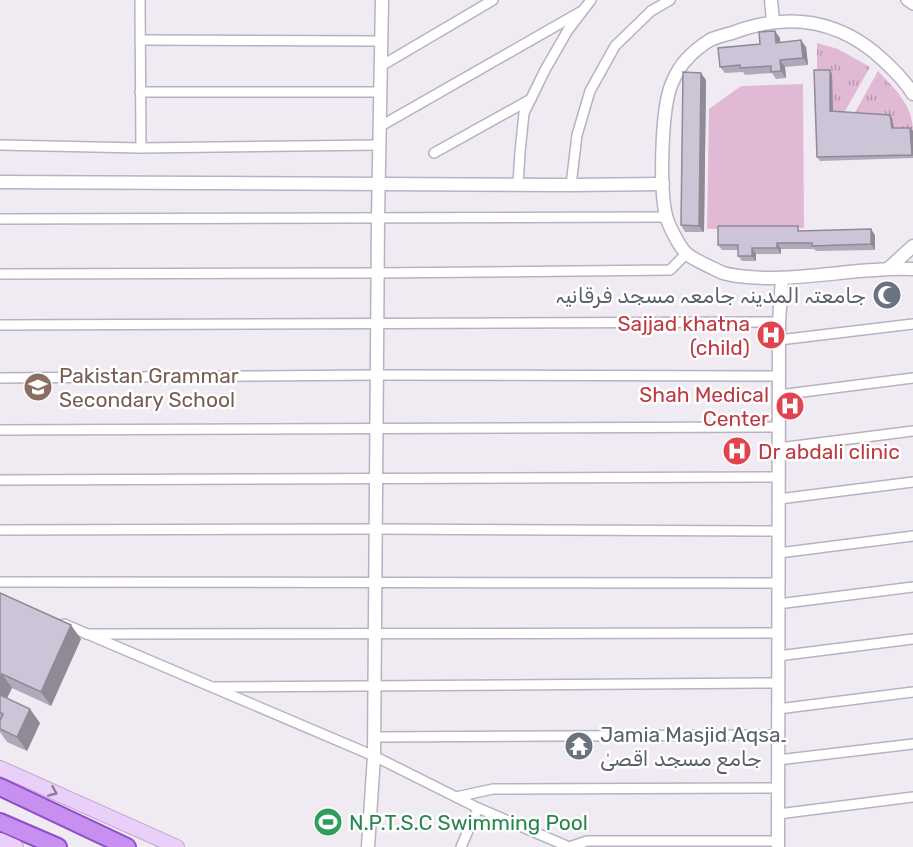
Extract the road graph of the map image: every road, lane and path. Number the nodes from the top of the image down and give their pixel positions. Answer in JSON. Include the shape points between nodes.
{"nodes":[{"id":1,"x":140,"y":0,"type":"edge"},
{"id":2,"x":493,"y":0,"type":"edge"},
{"id":3,"x":591,"y":0,"type":"edge"},
{"id":4,"x":670,"y":0,"type":"edge"},
{"id":5,"x":771,"y":0,"type":"edge"},
{"id":6,"x":906,"y":0,"type":"edge"},
{"id":7,"x":385,"y":2,"type":"edge"},
{"id":8,"x":913,"y":5,"type":"edge"},
{"id":9,"x":582,"y":11,"type":"junction"},
{"id":10,"x":773,"y":21,"type":"junction"},
{"id":11,"x":140,"y":40,"type":"junction"},
{"id":12,"x":381,"y":41,"type":"junction"},
{"id":13,"x":381,"y":66,"type":"junction"},
{"id":14,"x":140,"y":92,"type":"junction"},
{"id":15,"x":380,"y":92,"type":"junction"},
{"id":16,"x":913,"y":94,"type":"edge"},
{"id":17,"x":531,"y":99,"type":"junction"},
{"id":18,"x":379,"y":127,"type":"junction"},
{"id":19,"x":0,"y":145,"type":"edge"},
{"id":20,"x":379,"y":145,"type":"junction"},
{"id":21,"x":141,"y":148,"type":"junction"},
{"id":22,"x":434,"y":153,"type":"dead end"},
{"id":23,"x":0,"y":182,"type":"edge"},
{"id":24,"x":379,"y":184,"type":"junction"},
{"id":25,"x":518,"y":184,"type":"junction"},
{"id":26,"x":663,"y":184,"type":"junction"},
{"id":27,"x":571,"y":185,"type":"junction"},
{"id":28,"x":667,"y":217,"type":"junction"},
{"id":29,"x":0,"y":219,"type":"edge"},
{"id":30,"x":378,"y":219,"type":"junction"},
{"id":31,"x":913,"y":246,"type":"edge"},
{"id":32,"x":686,"y":254,"type":"junction"},
{"id":33,"x":889,"y":268,"type":"junction"},
{"id":34,"x":913,"y":269,"type":"edge"},
{"id":35,"x":377,"y":273,"type":"junction"},
{"id":36,"x":0,"y":274,"type":"edge"},
{"id":37,"x":782,"y":278,"type":"junction"},
{"id":38,"x":779,"y":322,"type":"junction"},
{"id":39,"x":377,"y":324,"type":"junction"},
{"id":40,"x":913,"y":324,"type":"edge"},
{"id":41,"x":0,"y":326,"type":"edge"},
{"id":42,"x":779,"y":340,"type":"junction"},
{"id":43,"x":377,"y":375,"type":"junction"},
{"id":44,"x":779,"y":376,"type":"junction"},
{"id":45,"x":0,"y":378,"type":"edge"},
{"id":46,"x":913,"y":378,"type":"edge"},
{"id":47,"x":779,"y":395,"type":"junction"},
{"id":48,"x":779,"y":427,"type":"junction"},
{"id":49,"x":376,"y":428,"type":"junction"},
{"id":50,"x":0,"y":430,"type":"edge"},
{"id":51,"x":913,"y":431,"type":"edge"},
{"id":52,"x":779,"y":448,"type":"junction"},
{"id":53,"x":779,"y":477,"type":"junction"},
{"id":54,"x":376,"y":479,"type":"junction"},
{"id":55,"x":0,"y":480,"type":"edge"},
{"id":56,"x":913,"y":482,"type":"edge"},
{"id":57,"x":779,"y":499,"type":"junction"},
{"id":58,"x":375,"y":529,"type":"junction"},
{"id":59,"x":0,"y":530,"type":"edge"},
{"id":60,"x":778,"y":531,"type":"junction"},
{"id":61,"x":913,"y":536,"type":"edge"},
{"id":62,"x":778,"y":553,"type":"junction"},
{"id":63,"x":0,"y":582,"type":"edge"},
{"id":64,"x":375,"y":582,"type":"junction"},
{"id":65,"x":778,"y":583,"type":"junction"},
{"id":66,"x":913,"y":587,"type":"edge"},
{"id":67,"x":778,"y":604,"type":"junction"},
{"id":68,"x":54,"y":620,"type":"edge"},
{"id":69,"x":778,"y":633,"type":"junction"},
{"id":70,"x":86,"y":634,"type":"junction"},
{"id":71,"x":375,"y":634,"type":"junction"},
{"id":72,"x":913,"y":639,"type":"edge"},
{"id":73,"x":778,"y":656,"type":"junction"},
{"id":74,"x":778,"y":683,"type":"junction"},
{"id":75,"x":374,"y":685,"type":"junction"},
{"id":76,"x":211,"y":687,"type":"junction"},
{"id":77,"x":913,"y":692,"type":"edge"},
{"id":78,"x":778,"y":709,"type":"junction"},
{"id":79,"x":778,"y":735,"type":"junction"},
{"id":80,"x":374,"y":737,"type":"junction"},
{"id":81,"x":913,"y":744,"type":"edge"},
{"id":82,"x":374,"y":756,"type":"junction"},
{"id":83,"x":778,"y":760,"type":"junction"},
{"id":84,"x":0,"y":768,"type":"edge"},
{"id":85,"x":0,"y":788,"type":"edge"},
{"id":86,"x":778,"y":788,"type":"junction"},
{"id":87,"x":456,"y":796,"type":"junction"},
{"id":88,"x":913,"y":796,"type":"edge"},
{"id":89,"x":478,"y":808,"type":"junction"},
{"id":90,"x":778,"y":814,"type":"junction"},
{"id":91,"x":0,"y":822,"type":"edge"},
{"id":92,"x":0,"y":840,"type":"edge"},
{"id":93,"x":778,"y":844,"type":"edge"},
{"id":94,"x":15,"y":847,"type":"edge"},
{"id":95,"x":58,"y":847,"type":"edge"},
{"id":96,"x":127,"y":847,"type":"edge"},
{"id":97,"x":177,"y":847,"type":"edge"},
{"id":98,"x":368,"y":847,"type":"edge"},
{"id":99,"x":461,"y":847,"type":"edge"},
{"id":100,"x":569,"y":847,"type":"edge"}],
"edges":[{"from":1,"to":11,"type":"street"},
{"from":2,"to":13,"type":"street"},
{"from":3,"to":9,"type":"street"},
{"from":4,"to":27,"type":"street","via":[[651,11],[615,46],[590,91],[577,135]]},
{"from":5,"to":10,"type":"street"},
{"from":6,"to":8,"type":"street"},
{"from":7,"to":12,"type":"street"},
{"from":9,"to":17,"type":"street"},
{"from":9,"to":18,"type":"street"},
{"from":10,"to":16,"type":"street","via":[[820,24],[844,33],[869,47],[908,84]]},
{"from":10,"to":26,"type":"street","via":[[710,40],[685,61],[671,84],[666,109]]},
{"from":11,"to":12,"type":"street"},
{"from":11,"to":14,"type":"street"},
{"from":12,"to":13,"type":"street"},
{"from":13,"to":15,"type":"street"},
{"from":14,"to":15,"type":"street"},
{"from":14,"to":21,"type":"street"},
{"from":15,"to":18,"type":"street"},
{"from":17,"to":22,"type":"street"},
{"from":17,"to":25,"type":"street","via":[[524,113]]},
{"from":18,"to":20,"type":"street"},
{"from":19,"to":21,"type":"street"},
{"from":20,"to":21,"type":"street"},
{"from":20,"to":24,"type":"street"},
{"from":23,"to":24,"type":"street"},
{"from":24,"to":25,"type":"street"},
{"from":24,"to":30,"type":"street"},
{"from":25,"to":27,"type":"street"},
{"from":26,"to":27,"type":"street"},
{"from":26,"to":28,"type":"street"},
{"from":28,"to":30,"type":"street"},
{"from":28,"to":32,"type":"street"},
{"from":29,"to":30,"type":"street"},
{"from":30,"to":35,"type":"street"},
{"from":31,"to":33,"type":"street"},
{"from":32,"to":35,"type":"street","via":[[670,270]]},
{"from":32,"to":37,"type":"street","via":[[725,273]]},
{"from":33,"to":34,"type":"street"},
{"from":33,"to":37,"type":"street"},
{"from":35,"to":36,"type":"street"},
{"from":35,"to":39,"type":"street"},
{"from":37,"to":38,"type":"street"},
{"from":38,"to":39,"type":"street"},
{"from":38,"to":42,"type":"street"},
{"from":39,"to":41,"type":"street"},
{"from":39,"to":43,"type":"street"},
{"from":40,"to":42,"type":"street"},
{"from":42,"to":44,"type":"street"},
{"from":43,"to":44,"type":"street"},
{"from":43,"to":45,"type":"street"},
{"from":43,"to":49,"type":"street"},
{"from":44,"to":47,"type":"street"},
{"from":46,"to":47,"type":"street"},
{"from":47,"to":48,"type":"street"},
{"from":48,"to":49,"type":"street"},
{"from":48,"to":52,"type":"street"},
{"from":49,"to":50,"type":"street"},
{"from":49,"to":54,"type":"street"},
{"from":51,"to":52,"type":"street"},
{"from":52,"to":53,"type":"street"},
{"from":53,"to":54,"type":"street"},
{"from":53,"to":57,"type":"street"},
{"from":54,"to":55,"type":"street"},
{"from":54,"to":58,"type":"street"},
{"from":56,"to":57,"type":"street"},
{"from":57,"to":60,"type":"street"},
{"from":58,"to":59,"type":"street"},
{"from":58,"to":60,"type":"street"},
{"from":58,"to":64,"type":"street"},
{"from":60,"to":62,"type":"street"},
{"from":61,"to":62,"type":"street"},
{"from":62,"to":65,"type":"street"},
{"from":63,"to":64,"type":"street"},
{"from":64,"to":65,"type":"street"},
{"from":64,"to":71,"type":"street"},
{"from":65,"to":67,"type":"street"},
{"from":66,"to":67,"type":"street"},
{"from":67,"to":69,"type":"street"},
{"from":68,"to":70,"type":"street"},
{"from":69,"to":71,"type":"street"},
{"from":69,"to":73,"type":"street"},
{"from":70,"to":71,"type":"street"},
{"from":70,"to":76,"type":"street"},
{"from":71,"to":75,"type":"street"},
{"from":72,"to":73,"type":"street"},
{"from":73,"to":74,"type":"street"},
{"from":74,"to":75,"type":"street"},
{"from":74,"to":78,"type":"street"},
{"from":75,"to":76,"type":"street"},
{"from":75,"to":80,"type":"street"},
{"from":76,"to":82,"type":"street"},
{"from":77,"to":78,"type":"street"},
{"from":78,"to":79,"type":"street"},
{"from":79,"to":80,"type":"street"},
{"from":79,"to":83,"type":"street"},
{"from":80,"to":82,"type":"street"},
{"from":81,"to":83,"type":"street"},
{"from":82,"to":87,"type":"street"},
{"from":82,"to":98,"type":"street"},
{"from":83,"to":86,"type":"street"},
{"from":84,"to":97,"type":"main road","one_way":true},
{"from":85,"to":96,"type":"highway"},
{"from":86,"to":87,"type":"street","via":[[493,789]]},
{"from":86,"to":90,"type":"street"},
{"from":87,"to":89,"type":"street"},
{"from":88,"to":90,"type":"street"},
{"from":89,"to":99,"type":"street"},
{"from":89,"to":100,"type":"street"},
{"from":90,"to":93,"type":"street"},
{"from":91,"to":95,"type":"highway"},
{"from":92,"to":94,"type":"main road"},
{"from":93,"to":100,"type":"street","via":[[587,841]]}]}
